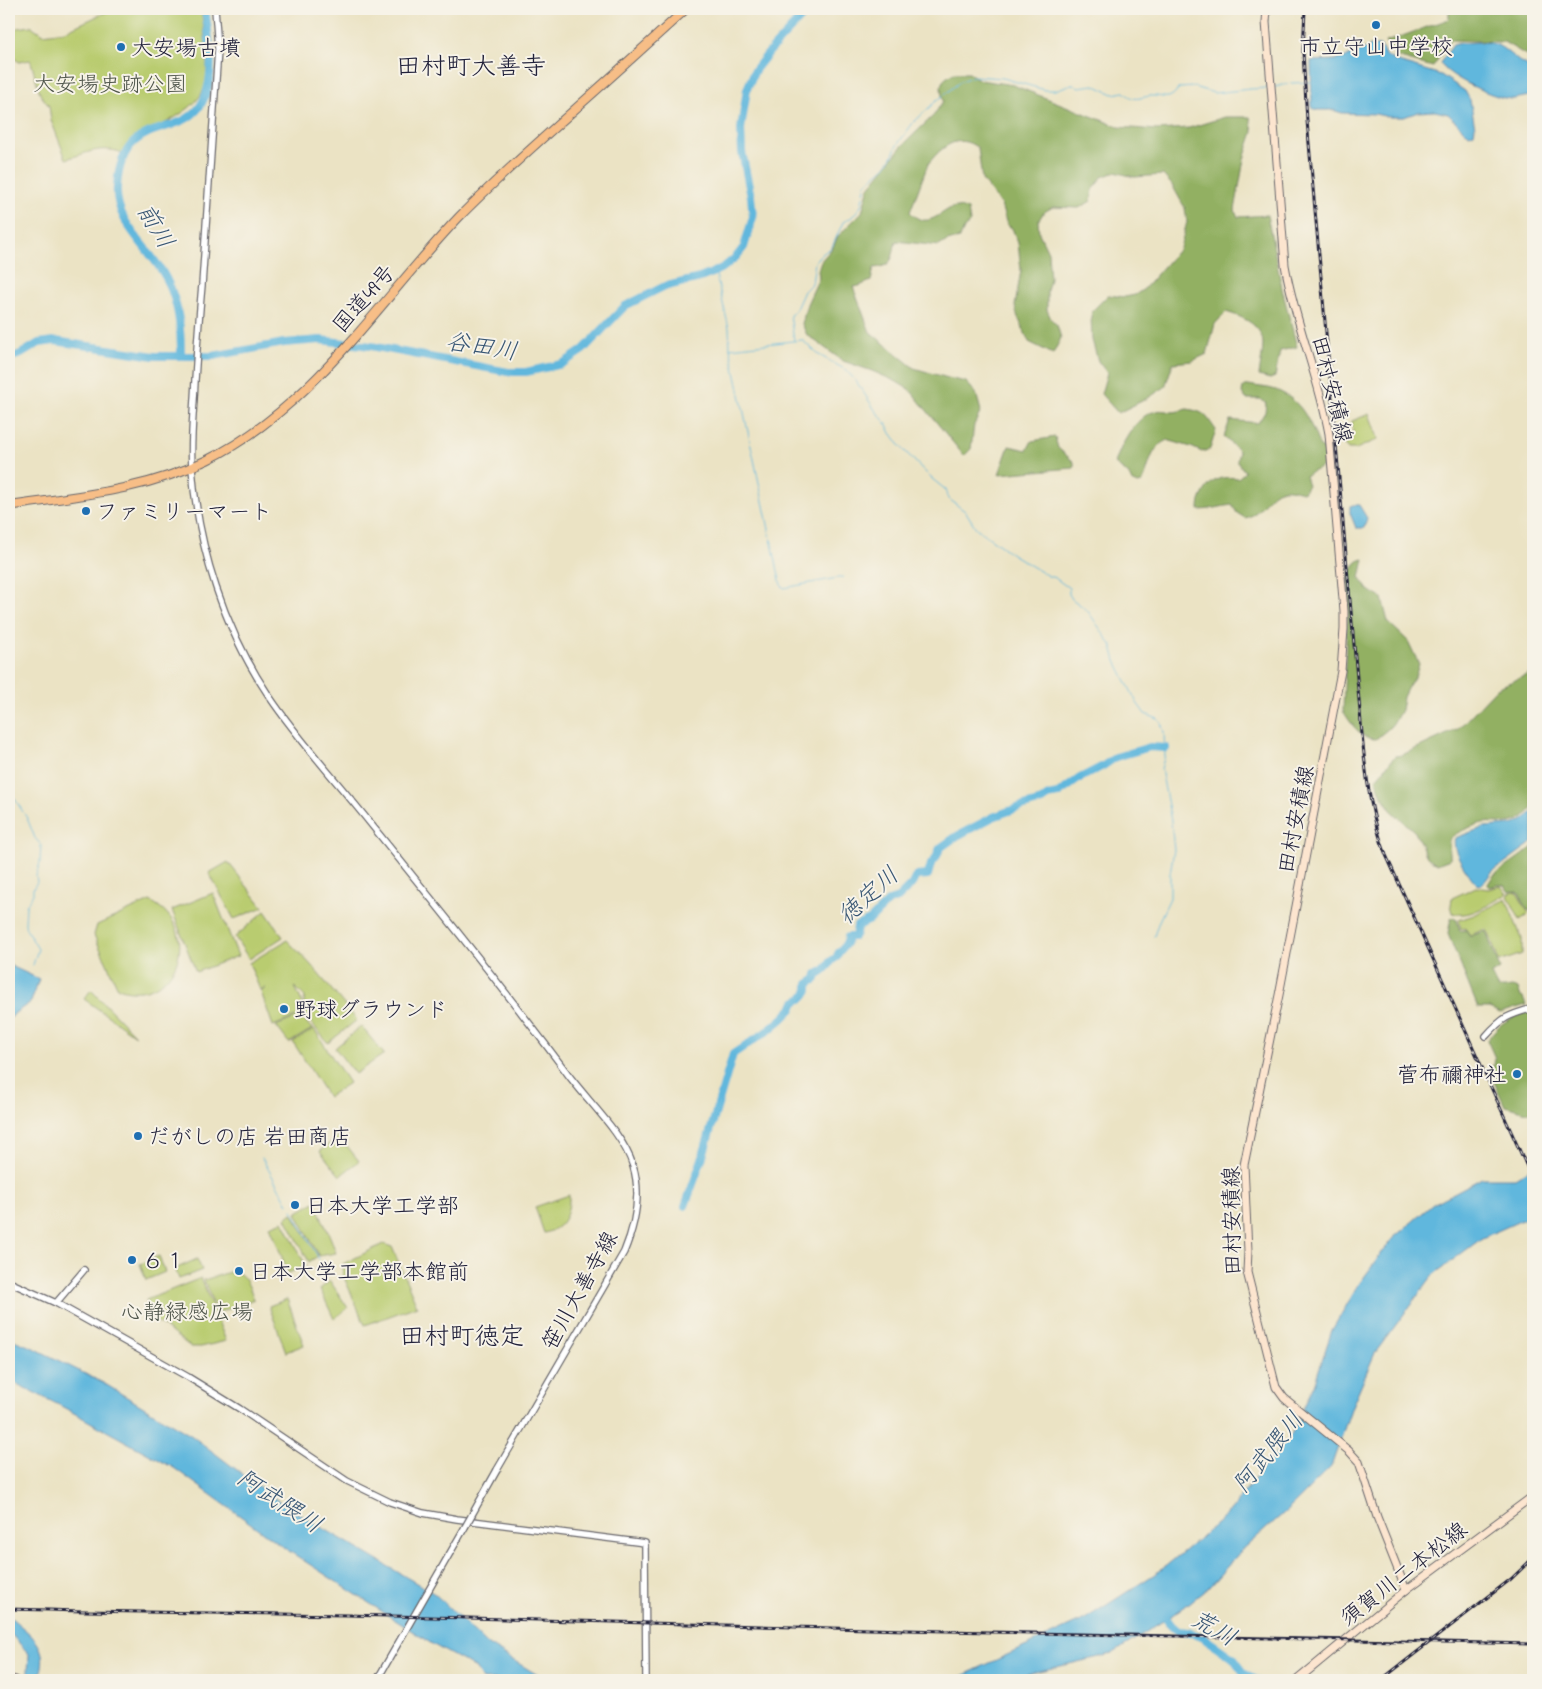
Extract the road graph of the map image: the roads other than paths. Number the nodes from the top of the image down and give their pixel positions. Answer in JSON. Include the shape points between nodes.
{"nodes":[{"id":1,"x":216,"y":9,"type":"edge"},
{"id":2,"x":686,"y":9,"type":"edge"},
{"id":3,"x":1267,"y":9,"type":"edge"},
{"id":4,"x":192,"y":467,"type":"junction"},
{"id":5,"x":9,"y":506,"type":"edge"},
{"id":6,"x":1533,"y":1008,"type":"edge"},
{"id":7,"x":1486,"y":1036,"type":"dead end"},
{"id":8,"x":84,"y":1270,"type":"dead end"},
{"id":9,"x":9,"y":1282,"type":"edge"},
{"id":10,"x":56,"y":1303,"type":"junction"},
{"id":11,"x":1533,"y":1496,"type":"edge"},
{"id":12,"x":1406,"y":1590,"type":"junction"},
{"id":13,"x":9,"y":1678,"type":"edge"},
{"id":14,"x":378,"y":1678,"type":"edge"},
{"id":15,"x":16,"y":1680,"type":"edge"},
{"id":16,"x":646,"y":1680,"type":"edge"},
{"id":17,"x":1297,"y":1680,"type":"edge"}],
"edges":[{"from":1,"to":4,"type":"street","name":"笹川大善寺線","via":[[218,49],[195,372]]},
{"from":2,"to":4,"type":"highway","name":"国道49号","via":[[497,179],[447,230],[298,397],[225,450]]},
{"from":3,"to":12,"type":"main road","name":"田村安積線","via":[[1285,265],[1329,434],[1344,629],[1338,688],[1244,1165],[1246,1265],[1275,1385],[1295,1407],[1356,1459]]},
{"from":4,"to":5,"type":"highway","name":"国道49号","via":[[124,489]]},
{"from":4,"to":14,"type":"street","name":"笹川大善寺線","bridge":true,"via":[[200,530],[210,568],[232,628],[269,695],[625,1146],[637,1186],[633,1228],[619,1262]]},
{"from":6,"to":7,"type":"street","via":[[1510,1014]]},
{"from":8,"to":10,"type":"street"},
{"from":9,"to":10,"type":"street"},
{"from":10,"to":16,"type":"street","via":[[188,1377],[240,1408],[347,1481],[390,1502],[453,1519],[644,1543]]},
{"from":11,"to":12,"type":"main road","name":"須賀川二本松線"},
{"from":12,"to":17,"type":"main road","name":"須賀川二本松線"},
{"from":13,"to":15,"type":"main road"}]}
